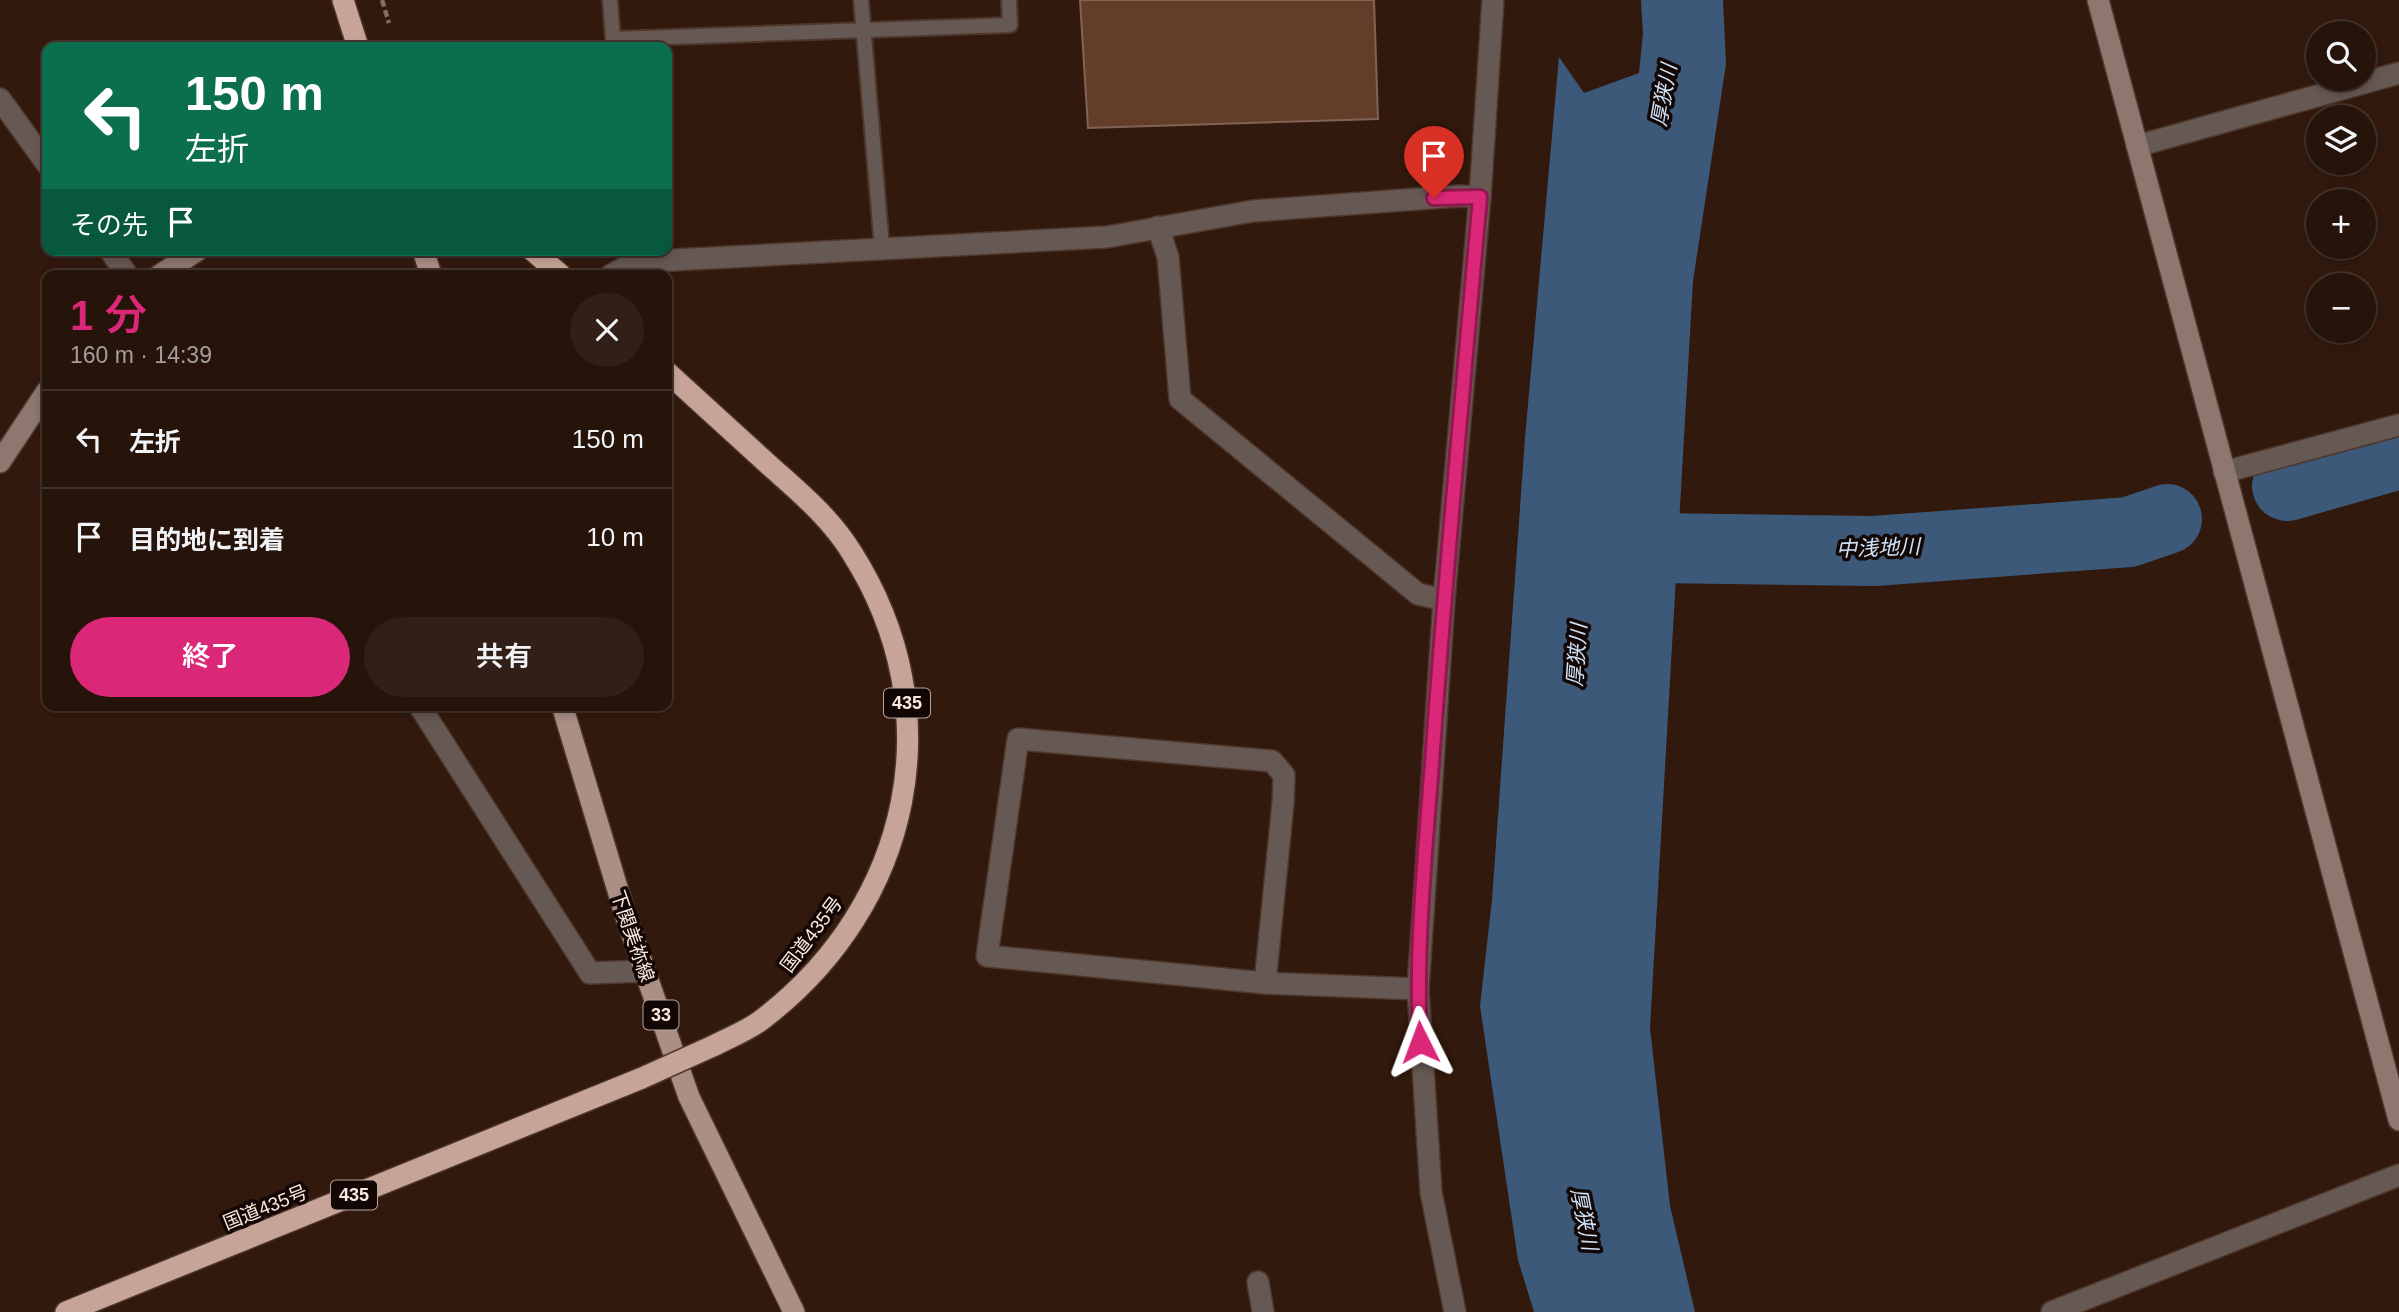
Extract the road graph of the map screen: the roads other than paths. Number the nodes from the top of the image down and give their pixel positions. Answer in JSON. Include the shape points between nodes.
{"nodes":[{"id":1,"x":343,"y":0,"type":"edge"},
{"id":2,"x":610,"y":0,"type":"edge"},
{"id":3,"x":861,"y":0,"type":"edge"},
{"id":4,"x":1009,"y":0,"type":"edge"},
{"id":5,"x":1493,"y":0,"type":"edge"},
{"id":6,"x":2098,"y":0,"type":"edge"},
{"id":7,"x":863,"y":32,"type":"junction"},
{"id":8,"x":356,"y":42,"type":"edge"},
{"id":9,"x":2399,"y":73,"type":"edge"},
{"id":10,"x":0,"y":99,"type":"edge"},
{"id":11,"x":2137,"y":145,"type":"junction"},
{"id":12,"x":42,"y":157,"type":"edge"},
{"id":13,"x":1480,"y":197,"type":"junction"},
{"id":14,"x":1158,"y":228,"type":"junction"},
{"id":15,"x":882,"y":248,"type":"junction"},
{"id":16,"x":189,"y":256,"type":"edge"},
{"id":17,"x":539,"y":256,"type":"edge"},
{"id":18,"x":168,"y":270,"type":"edge"},
{"id":19,"x":555,"y":270,"type":"edge"},
{"id":20,"x":620,"y":270,"type":"edge"},
{"id":21,"x":672,"y":377,"type":"edge"},
{"id":22,"x":42,"y":399,"type":"edge"},
{"id":23,"x":2399,"y":425,"type":"edge"},
{"id":24,"x":0,"y":462,"type":"edge"},
{"id":25,"x":2224,"y":472,"type":"junction"},
{"id":26,"x":1444,"y":600,"type":"junction"},
{"id":27,"x":423,"y":711,"type":"edge"},
{"id":28,"x":564,"y":711,"type":"edge"},
{"id":29,"x":645,"y":971,"type":"junction"},
{"id":30,"x":1265,"y":983,"type":"junction"},
{"id":31,"x":1418,"y":989,"type":"junction"},
{"id":32,"x":2399,"y":1119,"type":"edge"},
{"id":33,"x":2399,"y":1175,"type":"edge"},
{"id":34,"x":1258,"y":1282,"type":"dead end"},
{"id":35,"x":66,"y":1312,"type":"edge"},
{"id":36,"x":794,"y":1312,"type":"edge"},
{"id":37,"x":1263,"y":1312,"type":"edge"},
{"id":38,"x":1455,"y":1312,"type":"edge"},
{"id":39,"x":2052,"y":1312,"type":"edge"}],
"edges":[{"from":1,"to":8,"type":"highway"},
{"from":2,"to":7,"type":"lane","via":[[613,39]]},
{"from":3,"to":7,"type":"lane"},
{"from":4,"to":7,"type":"lane","via":[[1010,25]]},
{"from":5,"to":13,"type":"street"},
{"from":6,"to":11,"type":"street"},
{"from":7,"to":15,"type":"lane"},
{"from":9,"to":11,"type":"street"},
{"from":10,"to":12,"type":"street"},
{"from":11,"to":25,"type":"street"},
{"from":13,"to":14,"type":"street","via":[[1253,211]]},
{"from":13,"to":26,"type":"street"},
{"from":14,"to":15,"type":"street","via":[[1107,237]]},
{"from":14,"to":26,"type":"street","via":[[1170,269],[1180,399],[1419,594]]},
{"from":15,"to":20,"type":"street","via":[[635,262]]},
{"from":16,"to":18,"type":"street"},
{"from":17,"to":19,"type":"highway"},
{"from":21,"to":35,"type":"highway","name":"国道435号","number":"435","bridge":true,"via":[[813,505],[851,551],[877,599],[898,653],[906,694],[908,748],[900,817],[886,861],[866,900],[808,981],[762,1020],[713,1046]]},
{"from":22,"to":24,"type":"street"},
{"from":23,"to":25,"type":"street"},
{"from":25,"to":32,"type":"street"},
{"from":26,"to":31,"type":"street"},
{"from":27,"to":29,"type":"street","via":[[590,973]]},
{"from":28,"to":29,"type":"main road","name":"下関美祢線","number":"33"},
{"from":29,"to":36,"type":"main road","name":"下関美祢線","number":"33","via":[[690,1097]]},
{"from":30,"to":30,"type":"street","via":[[988,956],[1018,739],[1272,761],[1284,775]]},
{"from":30,"to":31,"type":"street"},
{"from":31,"to":38,"type":"street","via":[[1431,1192]]},
{"from":33,"to":39,"type":"street"},
{"from":34,"to":37,"type":"street"}]}
